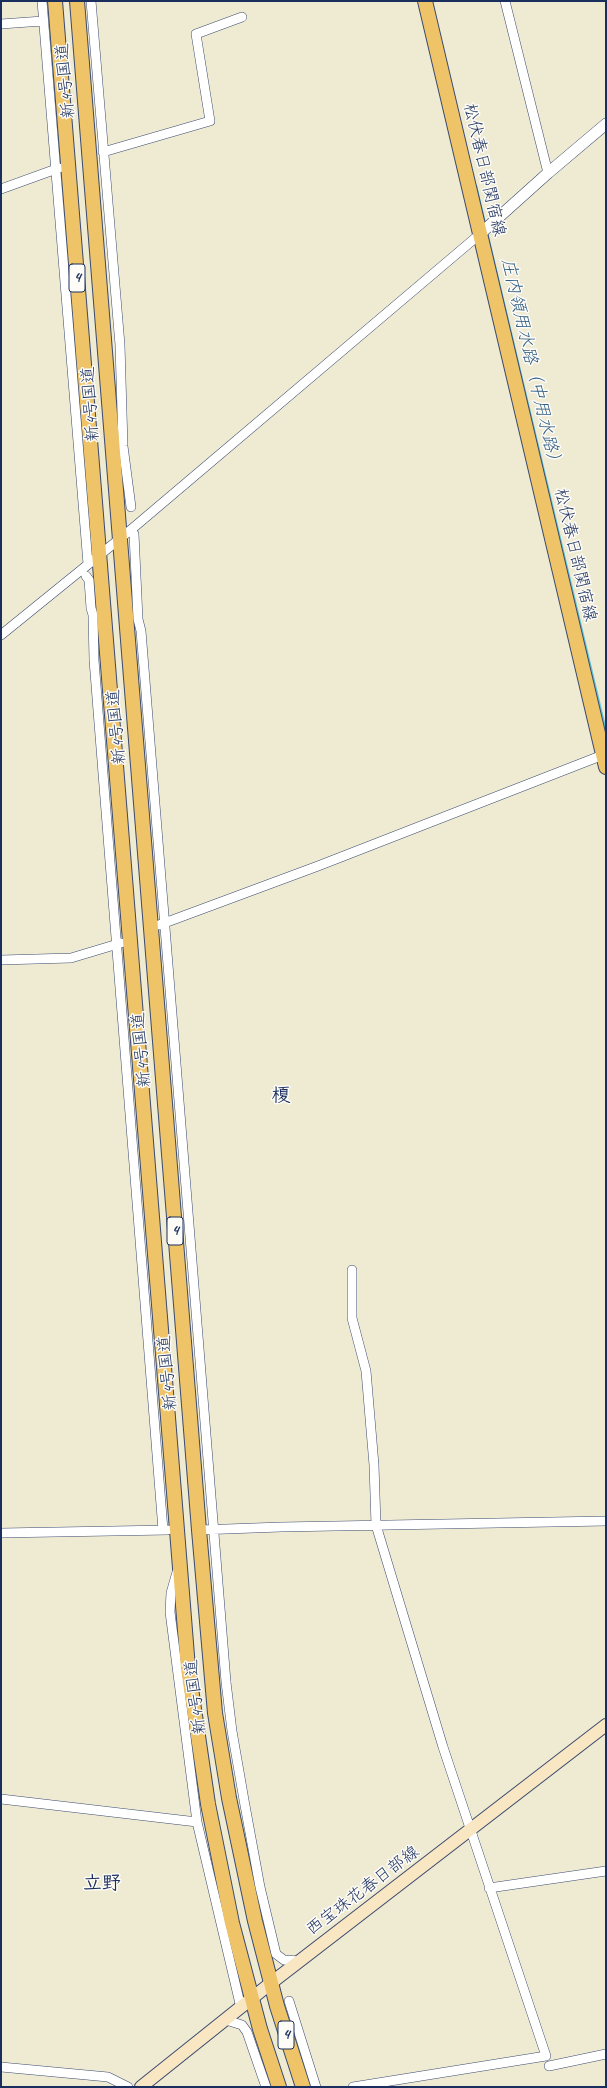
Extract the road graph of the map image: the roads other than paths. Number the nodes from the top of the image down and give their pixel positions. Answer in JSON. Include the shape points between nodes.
{"nodes":[{"id":1,"x":42,"y":1,"type":"edge"},
{"id":2,"x":55,"y":1,"type":"edge"},
{"id":3,"x":77,"y":1,"type":"edge"},
{"id":4,"x":91,"y":1,"type":"edge"},
{"id":5,"x":425,"y":1,"type":"edge"},
{"id":6,"x":505,"y":1,"type":"edge"},
{"id":7,"x":242,"y":18,"type":"dead end"},
{"id":8,"x":43,"y":21,"type":"junction"},
{"id":9,"x":1,"y":24,"type":"edge"},
{"id":10,"x":606,"y":124,"type":"edge"},
{"id":11,"x":103,"y":152,"type":"junction"},
{"id":12,"x":61,"y":167,"type":"junction"},
{"id":13,"x":548,"y":173,"type":"junction"},
{"id":14,"x":1,"y":189,"type":"edge"},
{"id":15,"x":480,"y":234,"type":"junction"},
{"id":16,"x":119,"y":456,"type":"junction"},
{"id":17,"x":131,"y":507,"type":"dead end"},
{"id":18,"x":134,"y":534,"type":"dead end"},
{"id":19,"x":120,"y":538,"type":"junction"},
{"id":20,"x":100,"y":554,"type":"junction"},
{"id":21,"x":88,"y":564,"type":"junction"},
{"id":22,"x":86,"y":576,"type":"dead end"},
{"id":23,"x":131,"y":601,"type":"junction"},
{"id":24,"x":99,"y":628,"type":"junction"},
{"id":25,"x":1,"y":634,"type":"edge"},
{"id":26,"x":605,"y":761,"type":"edge"},
{"id":27,"x":164,"y":923,"type":"junction"},
{"id":28,"x":151,"y":928,"type":"junction"},
{"id":29,"x":123,"y":942,"type":"junction"},
{"id":30,"x":1,"y":960,"type":"edge"},
{"id":31,"x":352,"y":1270,"type":"dead end"},
{"id":32,"x":606,"y":1521,"type":"edge"},
{"id":33,"x":376,"y":1525,"type":"junction"},
{"id":34,"x":170,"y":1530,"type":"junction"},
{"id":35,"x":199,"y":1530,"type":"junction"},
{"id":36,"x":213,"y":1530,"type":"junction"},
{"id":37,"x":1,"y":1533,"type":"edge"},
{"id":38,"x":179,"y":1564,"type":"junction"},
{"id":39,"x":606,"y":1725,"type":"edge"},
{"id":40,"x":1,"y":1799,"type":"edge"},
{"id":41,"x":197,"y":1822,"type":"junction"},
{"id":42,"x":472,"y":1829,"type":"junction"},
{"id":43,"x":606,"y":1871,"type":"edge"},
{"id":44,"x":489,"y":1888,"type":"junction"},
{"id":45,"x":234,"y":1955,"type":"junction"},
{"id":46,"x":300,"y":1961,"type":"junction"},
{"id":47,"x":271,"y":1983,"type":"junction"},
{"id":48,"x":252,"y":1999,"type":"junction"},
{"id":49,"x":289,"y":2001,"type":"dead end"},
{"id":50,"x":241,"y":2008,"type":"junction"},
{"id":51,"x":226,"y":2020,"type":"junction"},
{"id":52,"x":290,"y":2026,"type":"junction"},
{"id":53,"x":606,"y":2054,"type":"edge"},
{"id":54,"x":549,"y":2066,"type":"dead end"},
{"id":55,"x":1,"y":2067,"type":"edge"},
{"id":56,"x":128,"y":2087,"type":"edge"},
{"id":57,"x":141,"y":2087,"type":"edge"},
{"id":58,"x":266,"y":2087,"type":"edge"},
{"id":59,"x":279,"y":2087,"type":"edge"},
{"id":60,"x":303,"y":2087,"type":"edge"},
{"id":61,"x":316,"y":2087,"type":"edge"},
{"id":62,"x":353,"y":2087,"type":"edge"}],
"edges":[{"from":1,"to":8,"type":"street"},
{"from":2,"to":12,"type":"main road","name":"新4号国道","number":"4"},
{"from":3,"to":16,"type":"main road","name":"新4号国道","number":"4"},
{"from":4,"to":11,"type":"street"},
{"from":5,"to":15,"type":"main road","name":"松伏春日部関宿線"},
{"from":6,"to":13,"type":"street"},
{"from":7,"to":11,"type":"street","via":[[196,34],[210,121]]},
{"from":8,"to":9,"type":"street"},
{"from":8,"to":12,"type":"street"},
{"from":10,"to":13,"type":"street"},
{"from":11,"to":16,"type":"street","via":[[120,345]]},
{"from":12,"to":14,"type":"street"},
{"from":12,"to":20,"type":"main road","name":"新4号国道","number":"4"},
{"from":12,"to":21,"type":"street"},
{"from":13,"to":15,"type":"street"},
{"from":15,"to":19,"type":"street"},
{"from":15,"to":26,"type":"main road","name":"松伏春日部関宿線"},
{"from":16,"to":17,"type":"street"},
{"from":16,"to":19,"type":"main road","name":"新4号国道","number":"4"},
{"from":18,"to":23,"type":"street","via":[[137,562]]},
{"from":19,"to":20,"type":"street"},
{"from":19,"to":23,"type":"main road","name":"新4号国道","number":"4"},
{"from":20,"to":21,"type":"street"},
{"from":20,"to":24,"type":"main road","name":"新4号国道","number":"4"},
{"from":21,"to":25,"type":"street"},
{"from":22,"to":24,"type":"street"},
{"from":23,"to":27,"type":"street","via":[[141,631]]},
{"from":23,"to":28,"type":"main road","name":"新4号国道","number":"4"},
{"from":24,"to":29,"type":"main road","name":"新4号国道","number":"4"},
{"from":26,"to":27,"type":"street"},
{"from":27,"to":28,"type":"street"},
{"from":27,"to":36,"type":"street"},
{"from":28,"to":35,"type":"main road","name":"新4号国道","number":"4"},
{"from":29,"to":30,"type":"street","via":[[71,958]]},
{"from":29,"to":34,"type":"main road","name":"新4号国道","number":"4"},
{"from":31,"to":33,"type":"street","via":[[352,1318],[366,1371]]},
{"from":32,"to":33,"type":"street"},
{"from":33,"to":36,"type":"street"},
{"from":33,"to":42,"type":"street","via":[[444,1747]]},
{"from":34,"to":37,"type":"street"},
{"from":34,"to":38,"type":"main road","name":"新4号国道","number":"4"},
{"from":35,"to":36,"type":"street"},
{"from":35,"to":47,"type":"main road","name":"新4号国道","number":"4","via":[[210,1661],[223,1764],[238,1844]]},
{"from":36,"to":46,"type":"street","via":[[232,1731],[260,1887],[276,1954],[284,1960]]},
{"from":38,"to":41,"type":"street","via":[[171,1593],[170,1612]]},
{"from":38,"to":45,"type":"main road","name":"新4号国道","number":"4","via":[[188,1668]]},
{"from":39,"to":42,"type":"main road","name":"西宝珠花春日部線"},
{"from":40,"to":41,"type":"street"},
{"from":41,"to":45,"type":"street"},
{"from":42,"to":44,"type":"street"},
{"from":42,"to":46,"type":"main road","name":"西宝珠花春日部線"},
{"from":43,"to":44,"type":"street"},
{"from":44,"to":62,"type":"street","via":[[546,2056]]},
{"from":45,"to":48,"type":"main road","name":"新4号国道","number":"4"},
{"from":45,"to":50,"type":"street"},
{"from":46,"to":47,"type":"main road","name":"西宝珠花春日部線"},
{"from":47,"to":48,"type":"main road","name":"西宝珠花春日部線"},
{"from":47,"to":52,"type":"main road","name":"新4号国道","number":"4"},
{"from":48,"to":50,"type":"main road","name":"西宝珠花春日部線"},
{"from":48,"to":59,"type":"main road","name":"新4号国道","number":"4"},
{"from":49,"to":52,"type":"street"},
{"from":50,"to":51,"type":"main road","name":"西宝珠花春日部線"},
{"from":51,"to":57,"type":"main road","name":"西宝珠花春日部線"},
{"from":51,"to":58,"type":"street","via":[[242,2025],[247,2032]]},
{"from":52,"to":60,"type":"main road","name":"新4号国道","number":"4"},
{"from":52,"to":61,"type":"street"},
{"from":53,"to":54,"type":"street"},
{"from":55,"to":56,"type":"street","via":[[108,2077]]}]}
